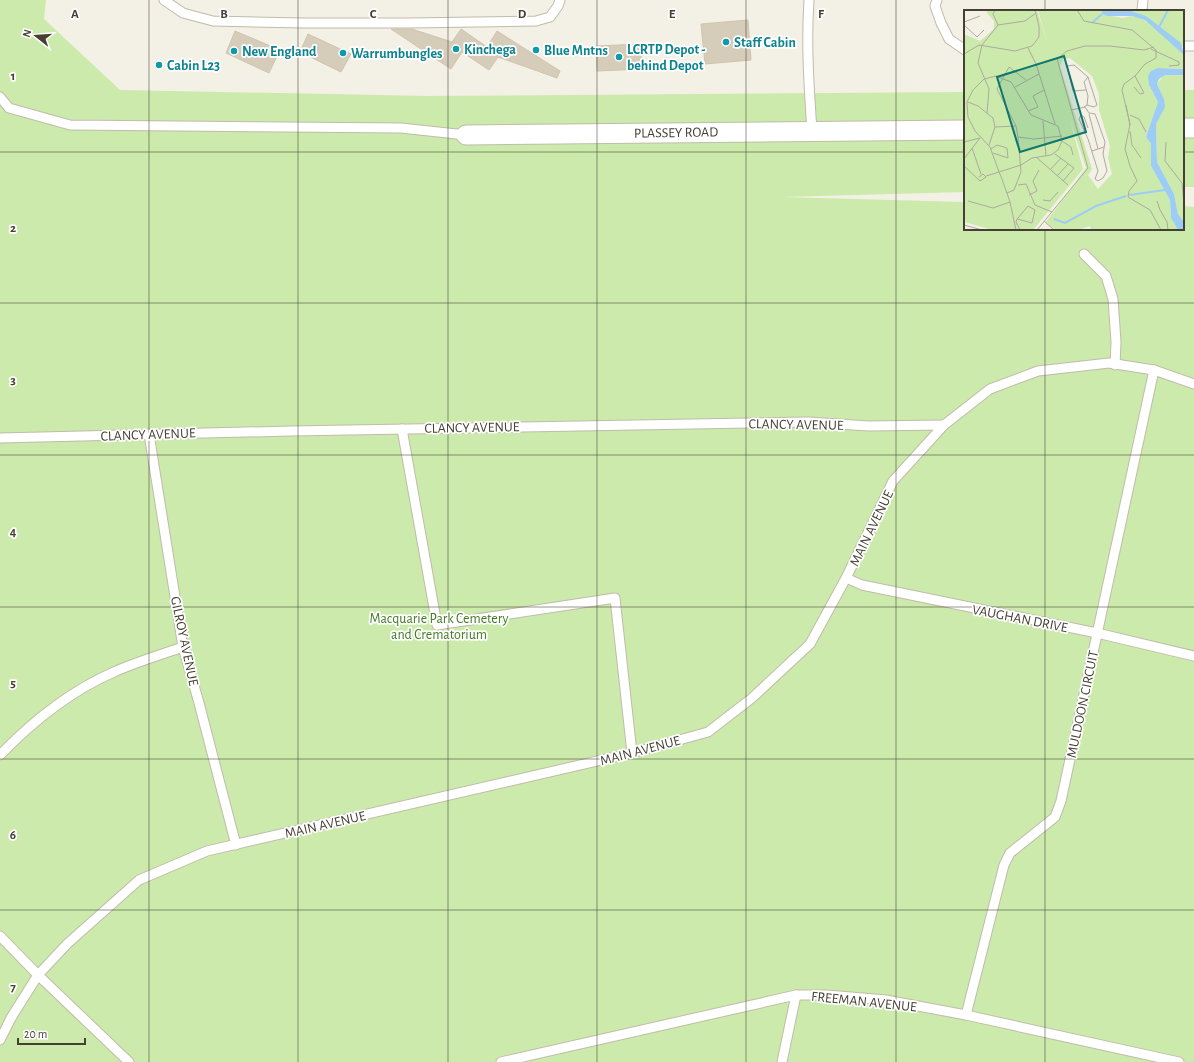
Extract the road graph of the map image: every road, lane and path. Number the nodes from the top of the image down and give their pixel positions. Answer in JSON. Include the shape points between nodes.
{"nodes":[{"id":1,"x":164,"y":0,"type":"edge"},
{"id":2,"x":560,"y":0,"type":"edge"},
{"id":3,"x":809,"y":0,"type":"edge"},
{"id":4,"x":936,"y":0,"type":"edge"},
{"id":5,"x":1143,"y":0,"type":"edge"},
{"id":6,"x":1142,"y":10,"type":"edge"},
{"id":7,"x":964,"y":49,"type":"edge"},
{"id":8,"x":0,"y":97,"type":"edge"},
{"id":9,"x":964,"y":130,"type":"edge"},
{"id":10,"x":812,"y":131,"type":"junction"},
{"id":11,"x":466,"y":134,"type":"joint"},
{"id":12,"x":1084,"y":254,"type":"dead end"},
{"id":13,"x":1115,"y":364,"type":"junction"},
{"id":14,"x":1154,"y":370,"type":"junction"},
{"id":15,"x":1194,"y":384,"type":"edge"},
{"id":16,"x":944,"y":425,"type":"junction"},
{"id":17,"x":402,"y":429,"type":"junction"},
{"id":18,"x":149,"y":434,"type":"junction"},
{"id":19,"x":0,"y":438,"type":"edge"},
{"id":20,"x":846,"y":578,"type":"junction"},
{"id":21,"x":1097,"y":633,"type":"junction"},
{"id":22,"x":183,"y":647,"type":"junction"},
{"id":23,"x":1194,"y":656,"type":"edge"},
{"id":24,"x":632,"y":753,"type":"junction"},
{"id":25,"x":0,"y":755,"type":"edge"},
{"id":26,"x":236,"y":845,"type":"junction"},
{"id":27,"x":0,"y":936,"type":"edge"},
{"id":28,"x":38,"y":975,"type":"junction"},
{"id":29,"x":796,"y":995,"type":"junction"},
{"id":30,"x":966,"y":1015,"type":"junction"},
{"id":31,"x":0,"y":1040,"type":"edge"},
{"id":32,"x":130,"y":1062,"type":"edge"},
{"id":33,"x":501,"y":1062,"type":"edge"},
{"id":34,"x":782,"y":1062,"type":"edge"},
{"id":35,"x":1179,"y":1062,"type":"edge"}],
"edges":[{"from":1,"to":2,"type":"lane","via":[[183,13],[213,21],[340,23],[536,21],[550,17]]},
{"from":3,"to":10,"type":"lane","via":[[808,75]]},
{"from":4,"to":7,"type":"lane","via":[[935,6],[949,39]]},
{"from":5,"to":6,"type":"lane"},
{"from":8,"to":11,"type":"lane","name":"PLASSEY ROAD","via":[[9,108],[70,125],[387,127]]},
{"from":9,"to":10,"type":"street","name":"PLASSEY ROAD"},
{"from":10,"to":11,"type":"street","name":"PLASSEY ROAD"},
{"from":12,"to":13,"type":"lane","via":[[1106,276],[1112,299],[1116,334]]},
{"from":13,"to":14,"type":"lane","name":"MAIN AVENUE"},
{"from":13,"to":16,"type":"lane","name":"MAIN AVENUE","via":[[1038,371],[990,389]]},
{"from":14,"to":15,"type":"lane","name":"MAIN AVENUE"},
{"from":14,"to":21,"type":"lane","name":"MULDOON CIRCUIT"},
{"from":16,"to":17,"type":"lane","name":"CLANCY AVENUE","via":[[868,426],[808,422]]},
{"from":16,"to":20,"type":"lane","name":"MAIN AVENUE","via":[[893,480]]},
{"from":17,"to":18,"type":"lane","name":"CLANCY AVENUE"},
{"from":17,"to":24,"type":"lane","via":[[437,625],[615,598]]},
{"from":18,"to":19,"type":"lane","name":"CLANCY AVENUE"},
{"from":18,"to":22,"type":"lane","name":"GILROY AVENUE"},
{"from":20,"to":21,"type":"lane","name":"VAUGHAN DRIVE","via":[[862,585]]},
{"from":20,"to":24,"type":"lane","name":"MAIN AVENUE","via":[[810,644],[752,698],[708,732]]},
{"from":21,"to":23,"type":"lane","name":"VAUGHAN DRIVE"},
{"from":21,"to":30,"type":"lane","name":"MULDOON CIRCUIT","via":[[1061,801],[1055,817],[1010,853],[1004,864]]},
{"from":22,"to":25,"type":"lane","via":[[115,671],[88,684],[52,708]]},
{"from":22,"to":26,"type":"lane","name":"GILROY AVENUE"},
{"from":24,"to":26,"type":"lane","name":"MAIN AVENUE"},
{"from":26,"to":28,"type":"lane","name":"MAIN AVENUE","via":[[207,851],[139,880],[67,944]]},
{"from":27,"to":28,"type":"lane"},
{"from":28,"to":31,"type":"lane","name":"MAIN AVENUE"},
{"from":28,"to":32,"type":"lane"},
{"from":29,"to":30,"type":"lane","name":"FREEMAN AVENUE","via":[[886,1000]]},
{"from":29,"to":33,"type":"lane","name":"FREEMAN AVENUE"},
{"from":29,"to":34,"type":"lane"},
{"from":30,"to":35,"type":"lane","name":"FREEMAN AVENUE"}]}
